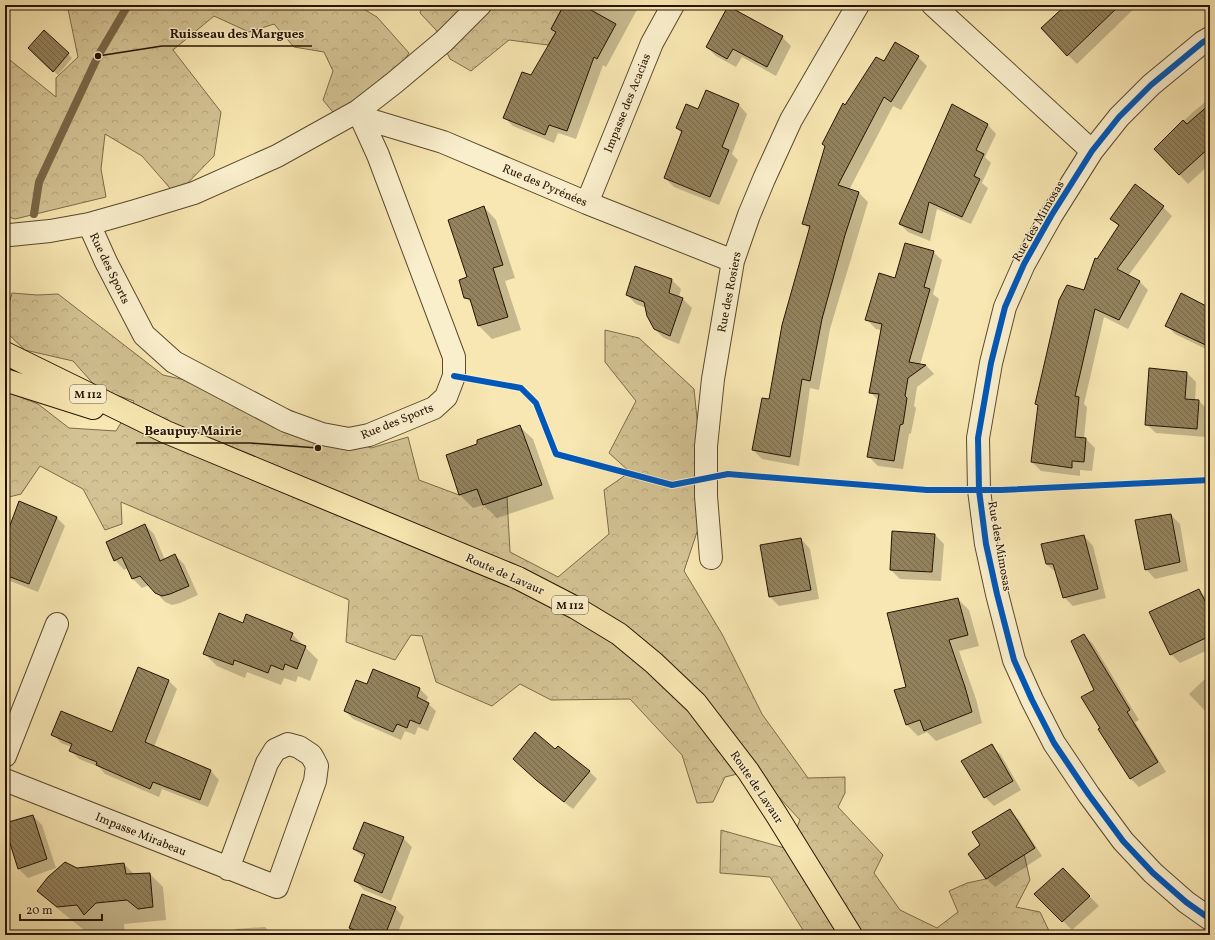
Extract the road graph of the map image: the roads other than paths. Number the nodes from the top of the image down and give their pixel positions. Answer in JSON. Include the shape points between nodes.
{"nodes":[{"id":1,"x":480,"y":5,"type":"edge"},
{"id":2,"x":673,"y":5,"type":"edge"},
{"id":3,"x":858,"y":5,"type":"edge"},
{"id":4,"x":933,"y":5,"type":"edge"},
{"id":5,"x":1210,"y":38,"type":"edge"},
{"id":6,"x":358,"y":110,"type":"junction"},
{"id":7,"x":1092,"y":151,"type":"junction"},
{"id":8,"x":587,"y":203,"type":"junction"},
{"id":9,"x":89,"y":224,"type":"junction"},
{"id":10,"x":5,"y":235,"type":"edge"},
{"id":11,"x":734,"y":261,"type":"junction"},
{"id":12,"x":5,"y":353,"type":"edge"},
{"id":13,"x":5,"y":380,"type":"edge"},
{"id":14,"x":166,"y":432,"type":"junction"},
{"id":15,"x":711,"y":558,"type":"dead end"},
{"id":16,"x":56,"y":624,"type":"dead end"},
{"id":17,"x":5,"y":756,"type":"edge"},
{"id":18,"x":5,"y":780,"type":"edge"},
{"id":19,"x":228,"y":868,"type":"junction"},
{"id":20,"x":1210,"y":919,"type":"edge"},
{"id":21,"x":851,"y":935,"type":"edge"}],
"edges":[{"from":1,"to":6,"type":"street","via":[[444,41]]},
{"from":2,"to":8,"type":"street","name":"Impasse des Acacias","via":[[652,43]]},
{"from":3,"to":11,"type":"street","name":"Rue des Rosiers","via":[[792,120],[749,215]]},
{"from":4,"to":7,"type":"street"},
{"from":5,"to":7,"type":"street","name":"Rue des Mimosas","via":[[1151,85],[1119,117]]},
{"from":6,"to":8,"type":"street","name":"Rue des Pyrénées","via":[[370,120],[443,142]]},
{"from":6,"to":9,"type":"street","via":[[277,156],[194,193]]},
{"from":6,"to":9,"type":"street","name":"Rue des Sports","via":[[378,155],[454,357],[454,376],[446,397],[434,408],[369,435],[349,439],[322,434],[286,421],[174,362],[144,335]]},
{"from":7,"to":20,"type":"street","name":"Rue des Mimosas","via":[[1024,264],[1004,314],[991,363],[978,438],[979,490],[986,544],[1014,660],[1054,742],[1089,795],[1124,841],[1186,902]]},
{"from":8,"to":11,"type":"street","name":"Rue des Pyrénées"},
{"from":9,"to":10,"type":"street"},
{"from":11,"to":15,"type":"street","name":"Rue des Rosiers","via":[[713,379],[706,446],[706,496]]},
{"from":12,"to":14,"type":"main road","name":"Route de Lavaur","number":"M 112"},
{"from":13,"to":14,"type":"main road","name":"Route de Lavaur","number":"M 112"},
{"from":14,"to":21,"type":"main road","name":"Route de Lavaur","number":"M 112","via":[[518,578],[620,634],[696,703],[748,771]]},
{"from":16,"to":17,"type":"street"},
{"from":18,"to":19,"type":"street","name":"Impasse Mirabeau"},
{"from":19,"to":19,"type":"street","name":"Impasse Mirabeau","via":[[276,887],[315,781],[317,766],[311,755],[288,744],[275,750],[267,763]]}]}
